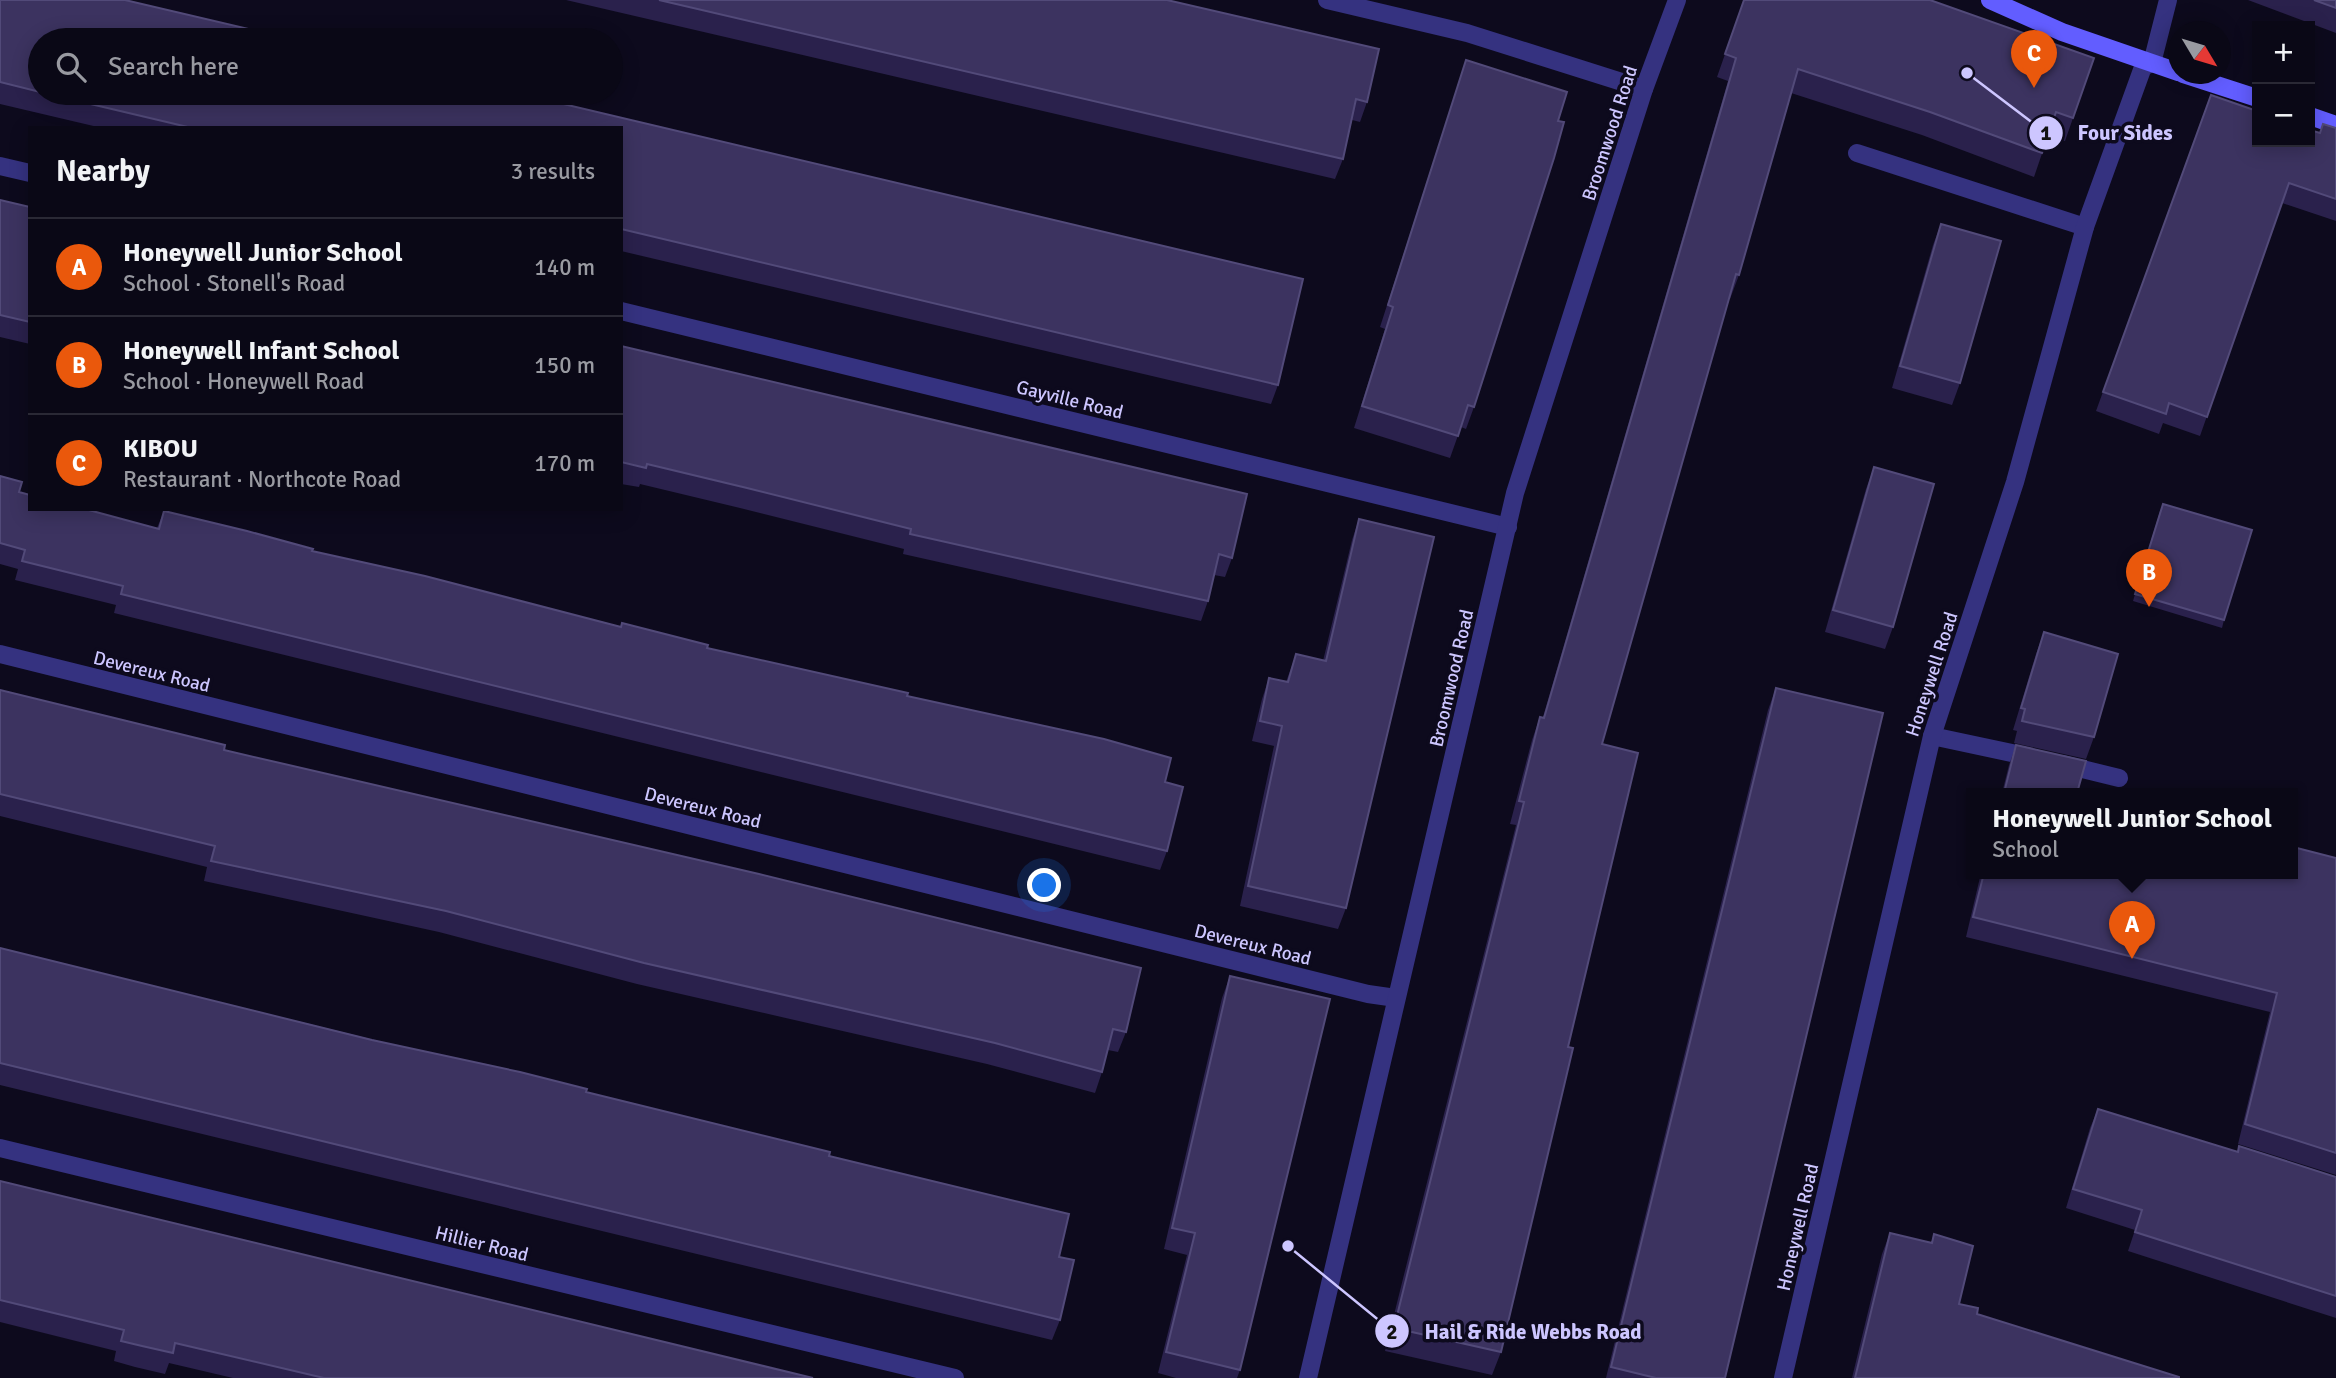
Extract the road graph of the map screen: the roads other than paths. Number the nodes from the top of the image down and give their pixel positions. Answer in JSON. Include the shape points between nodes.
{"nodes":[{"id":1,"x":1327,"y":0,"type":"edge"},
{"id":2,"x":1677,"y":0,"type":"edge"},
{"id":3,"x":1990,"y":0,"type":"edge"},
{"id":4,"x":2168,"y":0,"type":"edge"},
{"id":5,"x":2152,"y":63,"type":"junction"},
{"id":6,"x":2168,"y":69,"type":"edge"},
{"id":7,"x":2213,"y":84,"type":"edge"},
{"id":8,"x":1644,"y":89,"type":"junction"},
{"id":9,"x":2252,"y":97,"type":"edge"},
{"id":10,"x":2315,"y":118,"type":"edge"},
{"id":11,"x":2336,"y":125,"type":"edge"},
{"id":12,"x":1857,"y":153,"type":"dead end"},
{"id":13,"x":0,"y":166,"type":"edge"},
{"id":14,"x":28,"y":173,"type":"edge"},
{"id":15,"x":2085,"y":227,"type":"junction"},
{"id":16,"x":623,"y":312,"type":"edge"},
{"id":17,"x":1508,"y":527,"type":"junction"},
{"id":18,"x":0,"y":654,"type":"edge"},
{"id":19,"x":1932,"y":736,"type":"junction"},
{"id":20,"x":2119,"y":778,"type":"dead end"},
{"id":21,"x":1396,"y":998,"type":"junction"},
{"id":22,"x":0,"y":1148,"type":"edge"},
{"id":23,"x":955,"y":1378,"type":"edge"},
{"id":24,"x":1308,"y":1378,"type":"edge"},
{"id":25,"x":1783,"y":1378,"type":"edge"}],
"edges":[{"from":1,"to":8,"type":"street","via":[[1467,33]]},
{"from":2,"to":8,"type":"street","name":"Broomwood Road"},
{"from":3,"to":5,"type":"main road","via":[[2062,32]]},
{"from":4,"to":5,"type":"street","name":"Honeywell Road"},
{"from":5,"to":6,"type":"main road"},
{"from":5,"to":15,"type":"street","name":"Honeywell Road","via":[[2143,67]]},
{"from":7,"to":9,"type":"main road"},
{"from":8,"to":17,"type":"street","name":"Broomwood Road"},
{"from":10,"to":11,"type":"main road"},
{"from":12,"to":15,"type":"street"},
{"from":13,"to":14,"type":"street"},
{"from":15,"to":19,"type":"street","name":"Honeywell Road","via":[[2015,482]]},
{"from":16,"to":17,"type":"street","name":"Gayville Road"},
{"from":17,"to":21,"type":"street","name":"Broomwood Road"},
{"from":18,"to":21,"type":"street","name":"Devereux Road"},
{"from":19,"to":20,"type":"street"},
{"from":19,"to":25,"type":"street","name":"Honeywell Road"},
{"from":21,"to":24,"type":"street","name":"Broomwood Road"},
{"from":22,"to":23,"type":"street","name":"Hillier Road"}]}
